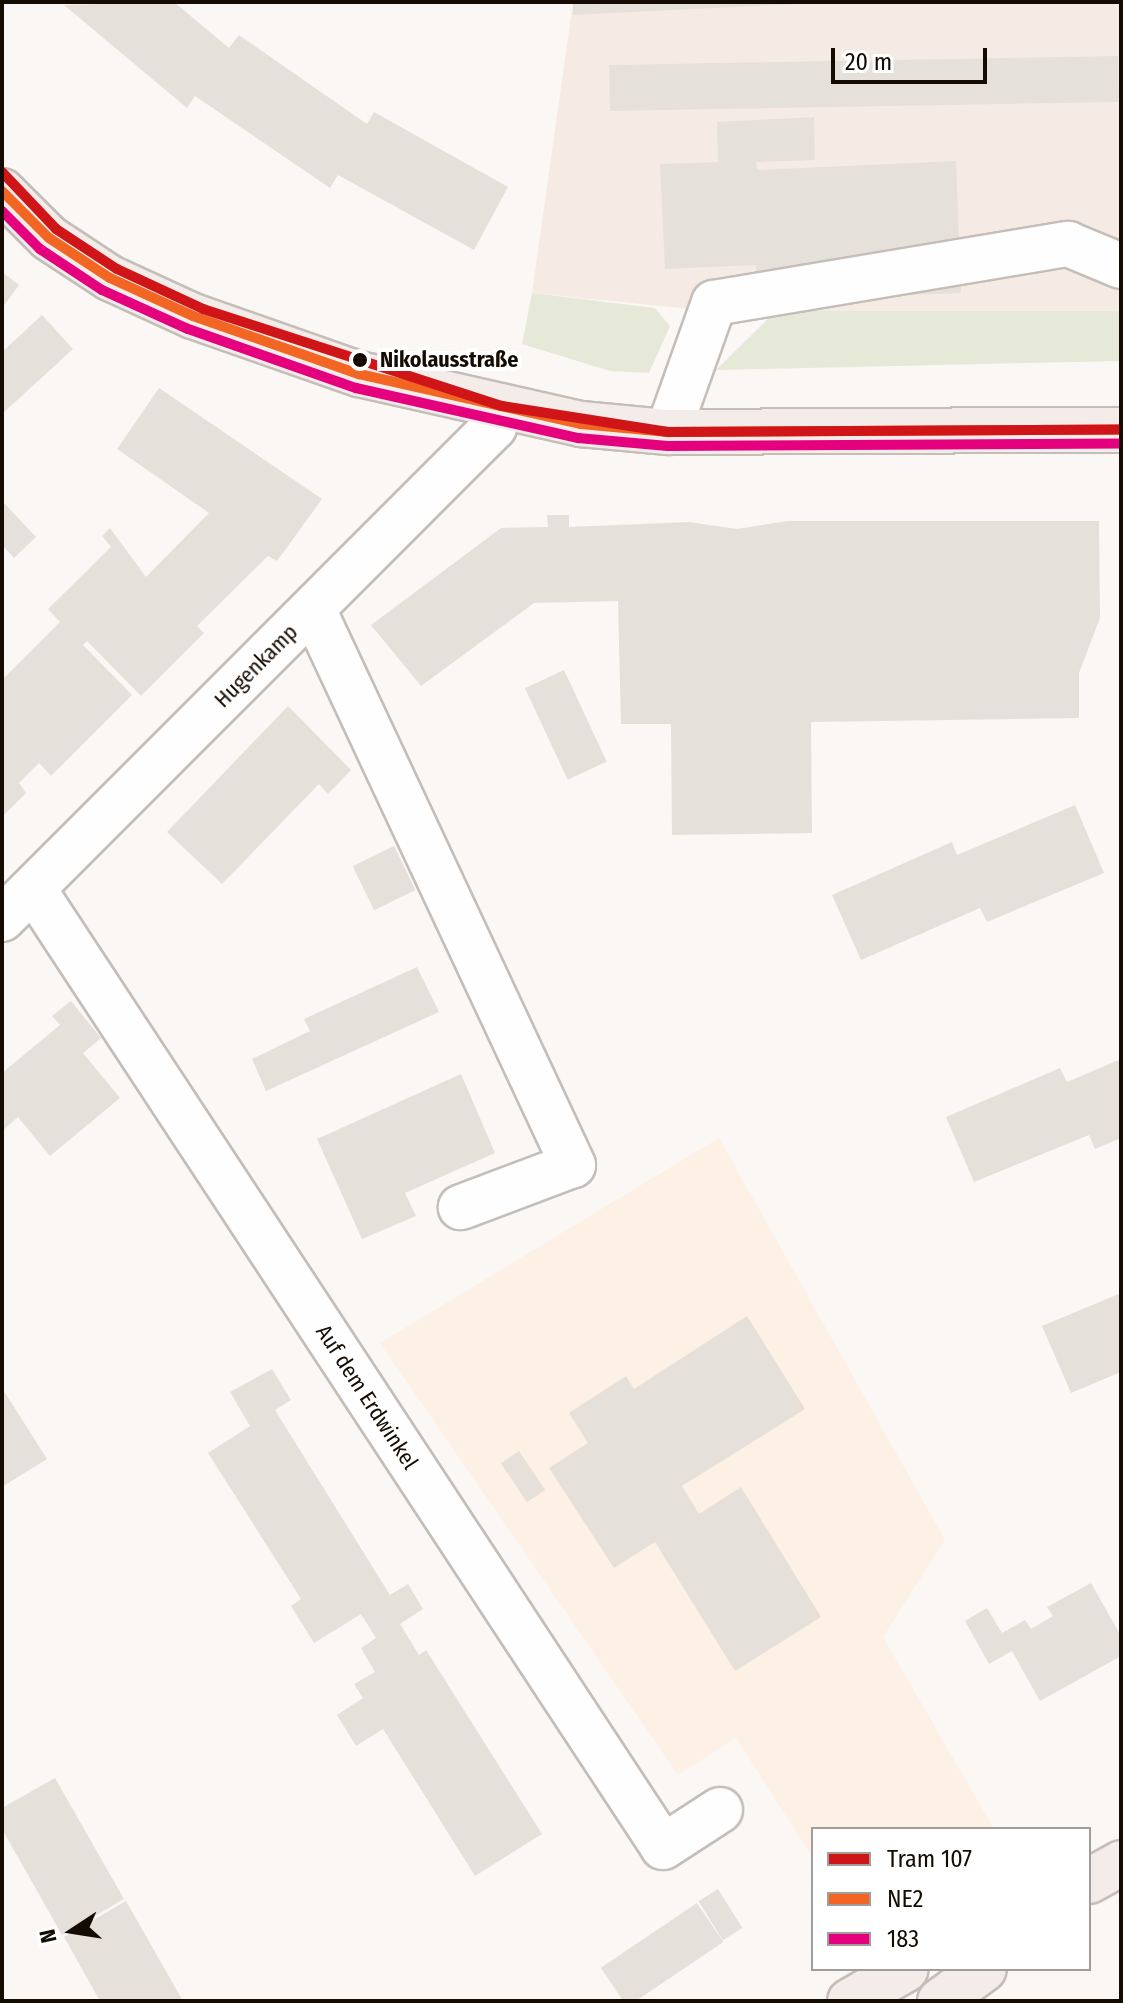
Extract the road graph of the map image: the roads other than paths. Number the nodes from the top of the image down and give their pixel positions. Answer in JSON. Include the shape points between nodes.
{"nodes":[{"id":1,"x":2,"y":191,"type":"edge"},
{"id":2,"x":1121,"y":266,"type":"edge"},
{"id":3,"x":502,"y":406,"type":"junction"},
{"id":4,"x":1121,"y":430,"type":"edge"},
{"id":5,"x":668,"y":432,"type":"junction"},
{"id":6,"x":313,"y":609,"type":"junction"},
{"id":7,"x":34,"y":890,"type":"junction"},
{"id":8,"x":2,"y":919,"type":"edge"},
{"id":9,"x":461,"y":1207,"type":"dead end"},
{"id":10,"x":720,"y":1810,"type":"dead end"},
{"id":11,"x":1121,"y":1863,"type":"edge"},
{"id":12,"x":1091,"y":1880,"type":"edge"},
{"id":13,"x":902,"y":1971,"type":"edge"},
{"id":14,"x":981,"y":1971,"type":"edge"},
{"id":15,"x":850,"y":2001,"type":"edge"},
{"id":16,"x":940,"y":2001,"type":"edge"}],
"edges":[{"from":1,"to":3,"type":"main road","via":[[49,238],[110,278],[193,316],[359,374]]},
{"from":2,"to":5,"type":"street","via":[[1068,244],[714,303]]},
{"from":3,"to":5,"type":"main road"},
{"from":3,"to":6,"type":"street","name":"Hugenkamp","via":[[494,427]]},
{"from":4,"to":5,"type":"main road"},
{"from":6,"to":7,"type":"street","name":"Hugenkamp"},
{"from":6,"to":9,"type":"street","via":[[573,1165]]},
{"from":7,"to":8,"type":"street","name":"Hugenkamp"},
{"from":7,"to":10,"type":"street","name":"Auf dem Erdwinkel","via":[[663,1847]]},
{"from":11,"to":12,"type":"main road"},
{"from":13,"to":15,"type":"main road"},
{"from":14,"to":16,"type":"main road"}]}
